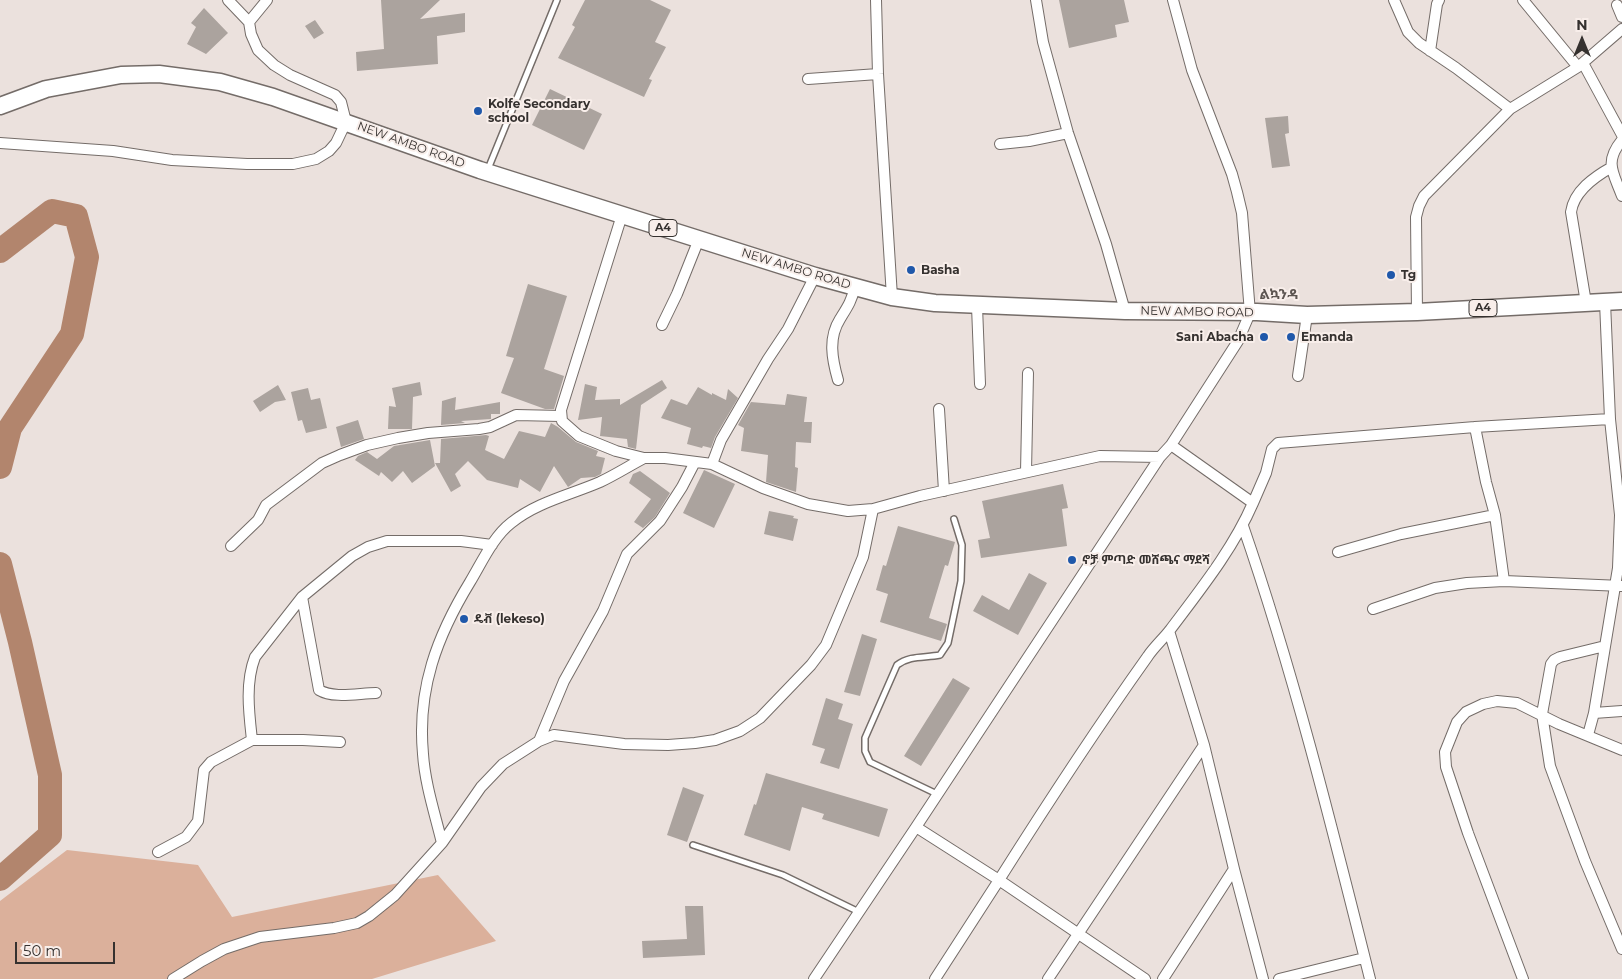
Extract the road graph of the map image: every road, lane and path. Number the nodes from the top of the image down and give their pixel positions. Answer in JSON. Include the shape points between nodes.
{"nodes":[{"id":1,"x":228,"y":0,"type":"edge"},
{"id":2,"x":268,"y":0,"type":"edge"},
{"id":3,"x":557,"y":0,"type":"edge"},
{"id":4,"x":876,"y":0,"type":"edge"},
{"id":5,"x":1036,"y":0,"type":"edge"},
{"id":6,"x":1173,"y":0,"type":"edge"},
{"id":7,"x":1394,"y":0,"type":"edge"},
{"id":8,"x":1439,"y":0,"type":"edge"},
{"id":9,"x":1523,"y":0,"type":"edge"},
{"id":10,"x":1618,"y":3,"type":"edge"},
{"id":11,"x":1622,"y":17,"type":"edge"},
{"id":12,"x":249,"y":22,"type":"junction"},
{"id":13,"x":1622,"y":29,"type":"edge"},
{"id":14,"x":1430,"y":51,"type":"junction"},
{"id":15,"x":1580,"y":65,"type":"junction"},
{"id":16,"x":878,"y":74,"type":"junction"},
{"id":17,"x":808,"y":79,"type":"dead end"},
{"id":18,"x":0,"y":106,"type":"edge"},
{"id":19,"x":1510,"y":109,"type":"junction"},
{"id":20,"x":346,"y":122,"type":"junction"},
{"id":21,"x":1068,"y":133,"type":"junction"},
{"id":22,"x":1622,"y":135,"type":"edge"},
{"id":23,"x":1622,"y":140,"type":"edge"},
{"id":24,"x":0,"y":143,"type":"edge"},
{"id":25,"x":1000,"y":144,"type":"dead end"},
{"id":26,"x":1612,"y":167,"type":"junction"},
{"id":27,"x":486,"y":172,"type":"junction"},
{"id":28,"x":1622,"y":196,"type":"edge"},
{"id":29,"x":622,"y":215,"type":"junction"},
{"id":30,"x":699,"y":239,"type":"junction"},
{"id":31,"x":815,"y":276,"type":"junction"},
{"id":32,"x":855,"y":287,"type":"junction"},
{"id":33,"x":892,"y":296,"type":"junction"},
{"id":34,"x":1622,"y":301,"type":"edge"},
{"id":35,"x":1605,"y":302,"type":"junction"},
{"id":36,"x":1586,"y":303,"type":"junction"},
{"id":37,"x":977,"y":306,"type":"junction"},
{"id":38,"x":1125,"y":311,"type":"junction"},
{"id":39,"x":1418,"y":312,"type":"junction"},
{"id":40,"x":1250,"y":313,"type":"junction"},
{"id":41,"x":1307,"y":315,"type":"junction"},
{"id":42,"x":662,"y":325,"type":"dead end"},
{"id":43,"x":1028,"y":373,"type":"dead end"},
{"id":44,"x":1298,"y":376,"type":"dead end"},
{"id":45,"x":838,"y":380,"type":"dead end"},
{"id":46,"x":980,"y":384,"type":"dead end"},
{"id":47,"x":939,"y":409,"type":"dead end"},
{"id":48,"x":560,"y":416,"type":"junction"},
{"id":49,"x":1610,"y":419,"type":"junction"},
{"id":50,"x":1475,"y":427,"type":"junction"},
{"id":51,"x":1618,"y":444,"type":"edge"},
{"id":52,"x":1171,"y":445,"type":"junction"},
{"id":53,"x":1160,"y":457,"type":"junction"},
{"id":54,"x":644,"y":458,"type":"junction"},
{"id":55,"x":695,"y":462,"type":"junction"},
{"id":56,"x":712,"y":464,"type":"junction"},
{"id":57,"x":1026,"y":472,"type":"junction"},
{"id":58,"x":944,"y":491,"type":"junction"},
{"id":59,"x":1253,"y":503,"type":"junction"},
{"id":60,"x":873,"y":508,"type":"junction"},
{"id":61,"x":1495,"y":515,"type":"junction"},
{"id":62,"x":1621,"y":515,"type":"edge"},
{"id":63,"x":954,"y":519,"type":"dead end"},
{"id":64,"x":1243,"y":526,"type":"junction"},
{"id":65,"x":492,"y":545,"type":"junction"},
{"id":66,"x":231,"y":546,"type":"dead end"},
{"id":67,"x":1338,"y":552,"type":"dead end"},
{"id":68,"x":1504,"y":581,"type":"junction"},
{"id":69,"x":1618,"y":586,"type":"edge"},
{"id":70,"x":302,"y":597,"type":"junction"},
{"id":71,"x":1373,"y":609,"type":"dead end"},
{"id":72,"x":1169,"y":631,"type":"junction"},
{"id":73,"x":1605,"y":646,"type":"junction"},
{"id":74,"x":376,"y":692,"type":"dead end"},
{"id":75,"x":1622,"y":711,"type":"edge"},
{"id":76,"x":1594,"y":713,"type":"junction"},
{"id":77,"x":1542,"y":714,"type":"junction"},
{"id":78,"x":1588,"y":735,"type":"junction"},
{"id":79,"x":252,"y":740,"type":"junction"},
{"id":80,"x":539,"y":741,"type":"junction"},
{"id":81,"x":340,"y":742,"type":"dead end"},
{"id":82,"x":1204,"y":745,"type":"junction"},
{"id":83,"x":1622,"y":750,"type":"edge"},
{"id":84,"x":937,"y":794,"type":"junction"},
{"id":85,"x":916,"y":827,"type":"junction"},
{"id":86,"x":442,"y":843,"type":"junction"},
{"id":87,"x":693,"y":845,"type":"dead end"},
{"id":88,"x":158,"y":852,"type":"dead end"},
{"id":89,"x":1234,"y":869,"type":"junction"},
{"id":90,"x":998,"y":880,"type":"junction"},
{"id":91,"x":859,"y":912,"type":"junction"},
{"id":92,"x":1078,"y":932,"type":"junction"},
{"id":93,"x":1622,"y":949,"type":"edge"},
{"id":94,"x":1364,"y":958,"type":"junction"},
{"id":95,"x":174,"y":979,"type":"edge"},
{"id":96,"x":814,"y":979,"type":"edge"},
{"id":97,"x":935,"y":979,"type":"edge"},
{"id":98,"x":1048,"y":979,"type":"edge"},
{"id":99,"x":1145,"y":979,"type":"edge"},
{"id":100,"x":1163,"y":979,"type":"edge"},
{"id":101,"x":1263,"y":979,"type":"edge"},
{"id":102,"x":1279,"y":979,"type":"edge"},
{"id":103,"x":1370,"y":979,"type":"edge"},
{"id":104,"x":1523,"y":979,"type":"edge"}],
"edges":[{"from":1,"to":12,"type":"street"},
{"from":2,"to":12,"type":"street"},
{"from":3,"to":27,"type":"lane"},
{"from":4,"to":16,"type":"street"},
{"from":5,"to":21,"type":"street","via":[[1043,42]]},
{"from":6,"to":40,"type":"street","via":[[1192,70],[1237,192],[1242,213]]},
{"from":7,"to":14,"type":"street","via":[[1408,32]]},
{"from":8,"to":14,"type":"street"},
{"from":9,"to":15,"type":"street"},
{"from":10,"to":11,"type":"street"},
{"from":12,"to":20,"type":"street","via":[[258,50],[274,65],[335,95],[341,102]]},
{"from":13,"to":15,"type":"street"},
{"from":14,"to":19,"type":"street"},
{"from":15,"to":19,"type":"street"},
{"from":15,"to":22,"type":"street"},
{"from":16,"to":17,"type":"street"},
{"from":16,"to":33,"type":"street"},
{"from":18,"to":20,"type":"main road","name":"NEW AMBO ROAD","number":"A4","via":[[46,89],[80,81],[158,74],[220,82]]},
{"from":19,"to":39,"type":"street","via":[[1424,196],[1419,206],[1416,217]]},
{"from":20,"to":24,"type":"street","via":[[329,151],[316,159],[293,164],[172,160],[113,151]]},
{"from":20,"to":27,"type":"main road","name":"NEW AMBO ROAD","number":"A4"},
{"from":21,"to":25,"type":"street"},
{"from":21,"to":38,"type":"street"},
{"from":23,"to":26,"type":"street","via":[[1612,154]]},
{"from":26,"to":28,"type":"street"},
{"from":26,"to":36,"type":"street","via":[[1597,175],[1572,204]]},
{"from":27,"to":29,"type":"main road","name":"NEW AMBO ROAD","number":"A4"},
{"from":29,"to":30,"type":"main road","name":"NEW AMBO ROAD","number":"A4"},
{"from":29,"to":48,"type":"street"},
{"from":30,"to":31,"type":"main road","name":"NEW AMBO ROAD","number":"A4"},
{"from":30,"to":42,"type":"street"},
{"from":31,"to":32,"type":"main road","name":"NEW AMBO ROAD","number":"A4"},
{"from":31,"to":56,"type":"street","via":[[721,440]]},
{"from":32,"to":33,"type":"main road","name":"NEW AMBO ROAD","number":"A4"},
{"from":32,"to":45,"type":"street","via":[[832,340],[832,359]]},
{"from":33,"to":37,"type":"main road","name":"NEW AMBO ROAD","number":"A4"},
{"from":34,"to":35,"type":"main road","name":"NEW AMBO ROAD","number":"A4"},
{"from":35,"to":36,"type":"main road","name":"NEW AMBO ROAD","number":"A4"},
{"from":35,"to":49,"type":"street"},
{"from":36,"to":39,"type":"main road","name":"NEW AMBO ROAD","number":"A4"},
{"from":37,"to":38,"type":"main road","name":"NEW AMBO ROAD","number":"A4"},
{"from":37,"to":46,"type":"street"},
{"from":38,"to":40,"type":"main road","name":"NEW AMBO ROAD","number":"A4"},
{"from":39,"to":41,"type":"main road","name":"NEW AMBO ROAD","number":"A4"},
{"from":40,"to":41,"type":"main road","name":"NEW AMBO ROAD","number":"A4"},
{"from":40,"to":52,"type":"street","via":[[1238,341]]},
{"from":41,"to":44,"type":"street"},
{"from":43,"to":57,"type":"street"},
{"from":47,"to":58,"type":"street"},
{"from":48,"to":54,"type":"street","via":[[579,436]]},
{"from":48,"to":66,"type":"street","via":[[516,415],[490,427],[405,436],[340,455],[322,463],[266,505],[258,520]]},
{"from":49,"to":50,"type":"street"},
{"from":49,"to":51,"type":"street"},
{"from":50,"to":59,"type":"street","via":[[1278,443],[1272,449]]},
{"from":50,"to":61,"type":"street"},
{"from":51,"to":62,"type":"street"},
{"from":52,"to":53,"type":"street"},
{"from":52,"to":59,"type":"street"},
{"from":53,"to":57,"type":"street","via":[[1100,456]]},
{"from":53,"to":84,"type":"street"},
{"from":54,"to":55,"type":"street"},
{"from":54,"to":65,"type":"street","via":[[602,481],[539,505],[510,524]]},
{"from":55,"to":56,"type":"street"},
{"from":55,"to":80,"type":"street","via":[[660,521],[628,554],[603,612],[564,681]]},
{"from":56,"to":60,"type":"street","via":[[763,488],[808,504],[848,511]]},
{"from":57,"to":58,"type":"street"},
{"from":58,"to":60,"type":"street"},
{"from":59,"to":64,"type":"street"},
{"from":60,"to":80,"type":"street","via":[[863,557],[826,645],[760,718],[740,731],[695,743],[624,744],[554,735]]},
{"from":61,"to":67,"type":"street","via":[[1401,534]]},
{"from":61,"to":68,"type":"street"},
{"from":62,"to":69,"type":"street"},
{"from":63,"to":84,"type":"lane","via":[[962,544],[961,572],[948,643],[940,655],[911,657],[897,665],[866,738],[865,751],[870,762]]},
{"from":64,"to":72,"type":"street"},
{"from":64,"to":94,"type":"street","via":[[1306,730]]},
{"from":65,"to":70,"type":"street","via":[[387,541],[352,556]]},
{"from":65,"to":86,"type":"street","via":[[455,606],[436,648],[428,676],[422,730],[423,756]]},
{"from":68,"to":69,"type":"street"},
{"from":68,"to":71,"type":"street","via":[[1435,588]]},
{"from":69,"to":73,"type":"street"},
{"from":70,"to":74,"type":"street","via":[[319,690],[342,694]]},
{"from":70,"to":79,"type":"street","via":[[255,657],[251,668]]},
{"from":72,"to":82,"type":"street"},
{"from":72,"to":90,"type":"street","via":[[1079,755]]},
{"from":73,"to":76,"type":"street"},
{"from":73,"to":77,"type":"street","via":[[1554,660]]},
{"from":75,"to":76,"type":"street"},
{"from":76,"to":78,"type":"street"},
{"from":77,"to":78,"type":"street"},
{"from":77,"to":93,"type":"street","via":[[1550,766],[1584,861]]},
{"from":77,"to":104,"type":"street","via":[[1517,703],[1497,701],[1483,704],[1466,712],[1457,722],[1445,752],[1446,767],[1468,833]]},
{"from":78,"to":83,"type":"street"},
{"from":79,"to":81,"type":"street"},
{"from":79,"to":88,"type":"street","via":[[211,762],[204,770],[198,821],[186,837]]},
{"from":80,"to":86,"type":"street","via":[[503,764],[482,787]]},
{"from":82,"to":89,"type":"street"},
{"from":82,"to":92,"type":"street"},
{"from":84,"to":85,"type":"street"},
{"from":85,"to":90,"type":"street"},
{"from":85,"to":91,"type":"street"},
{"from":86,"to":95,"type":"street","via":[[395,895],[357,923],[260,937],[224,949]]},
{"from":87,"to":91,"type":"lane","via":[[783,875]]},
{"from":89,"to":100,"type":"street"},
{"from":89,"to":101,"type":"street"},
{"from":90,"to":92,"type":"street"},
{"from":90,"to":97,"type":"street"},
{"from":91,"to":96,"type":"street"},
{"from":92,"to":98,"type":"street"},
{"from":92,"to":99,"type":"street"},
{"from":94,"to":102,"type":"street"},
{"from":94,"to":103,"type":"street"}]}
